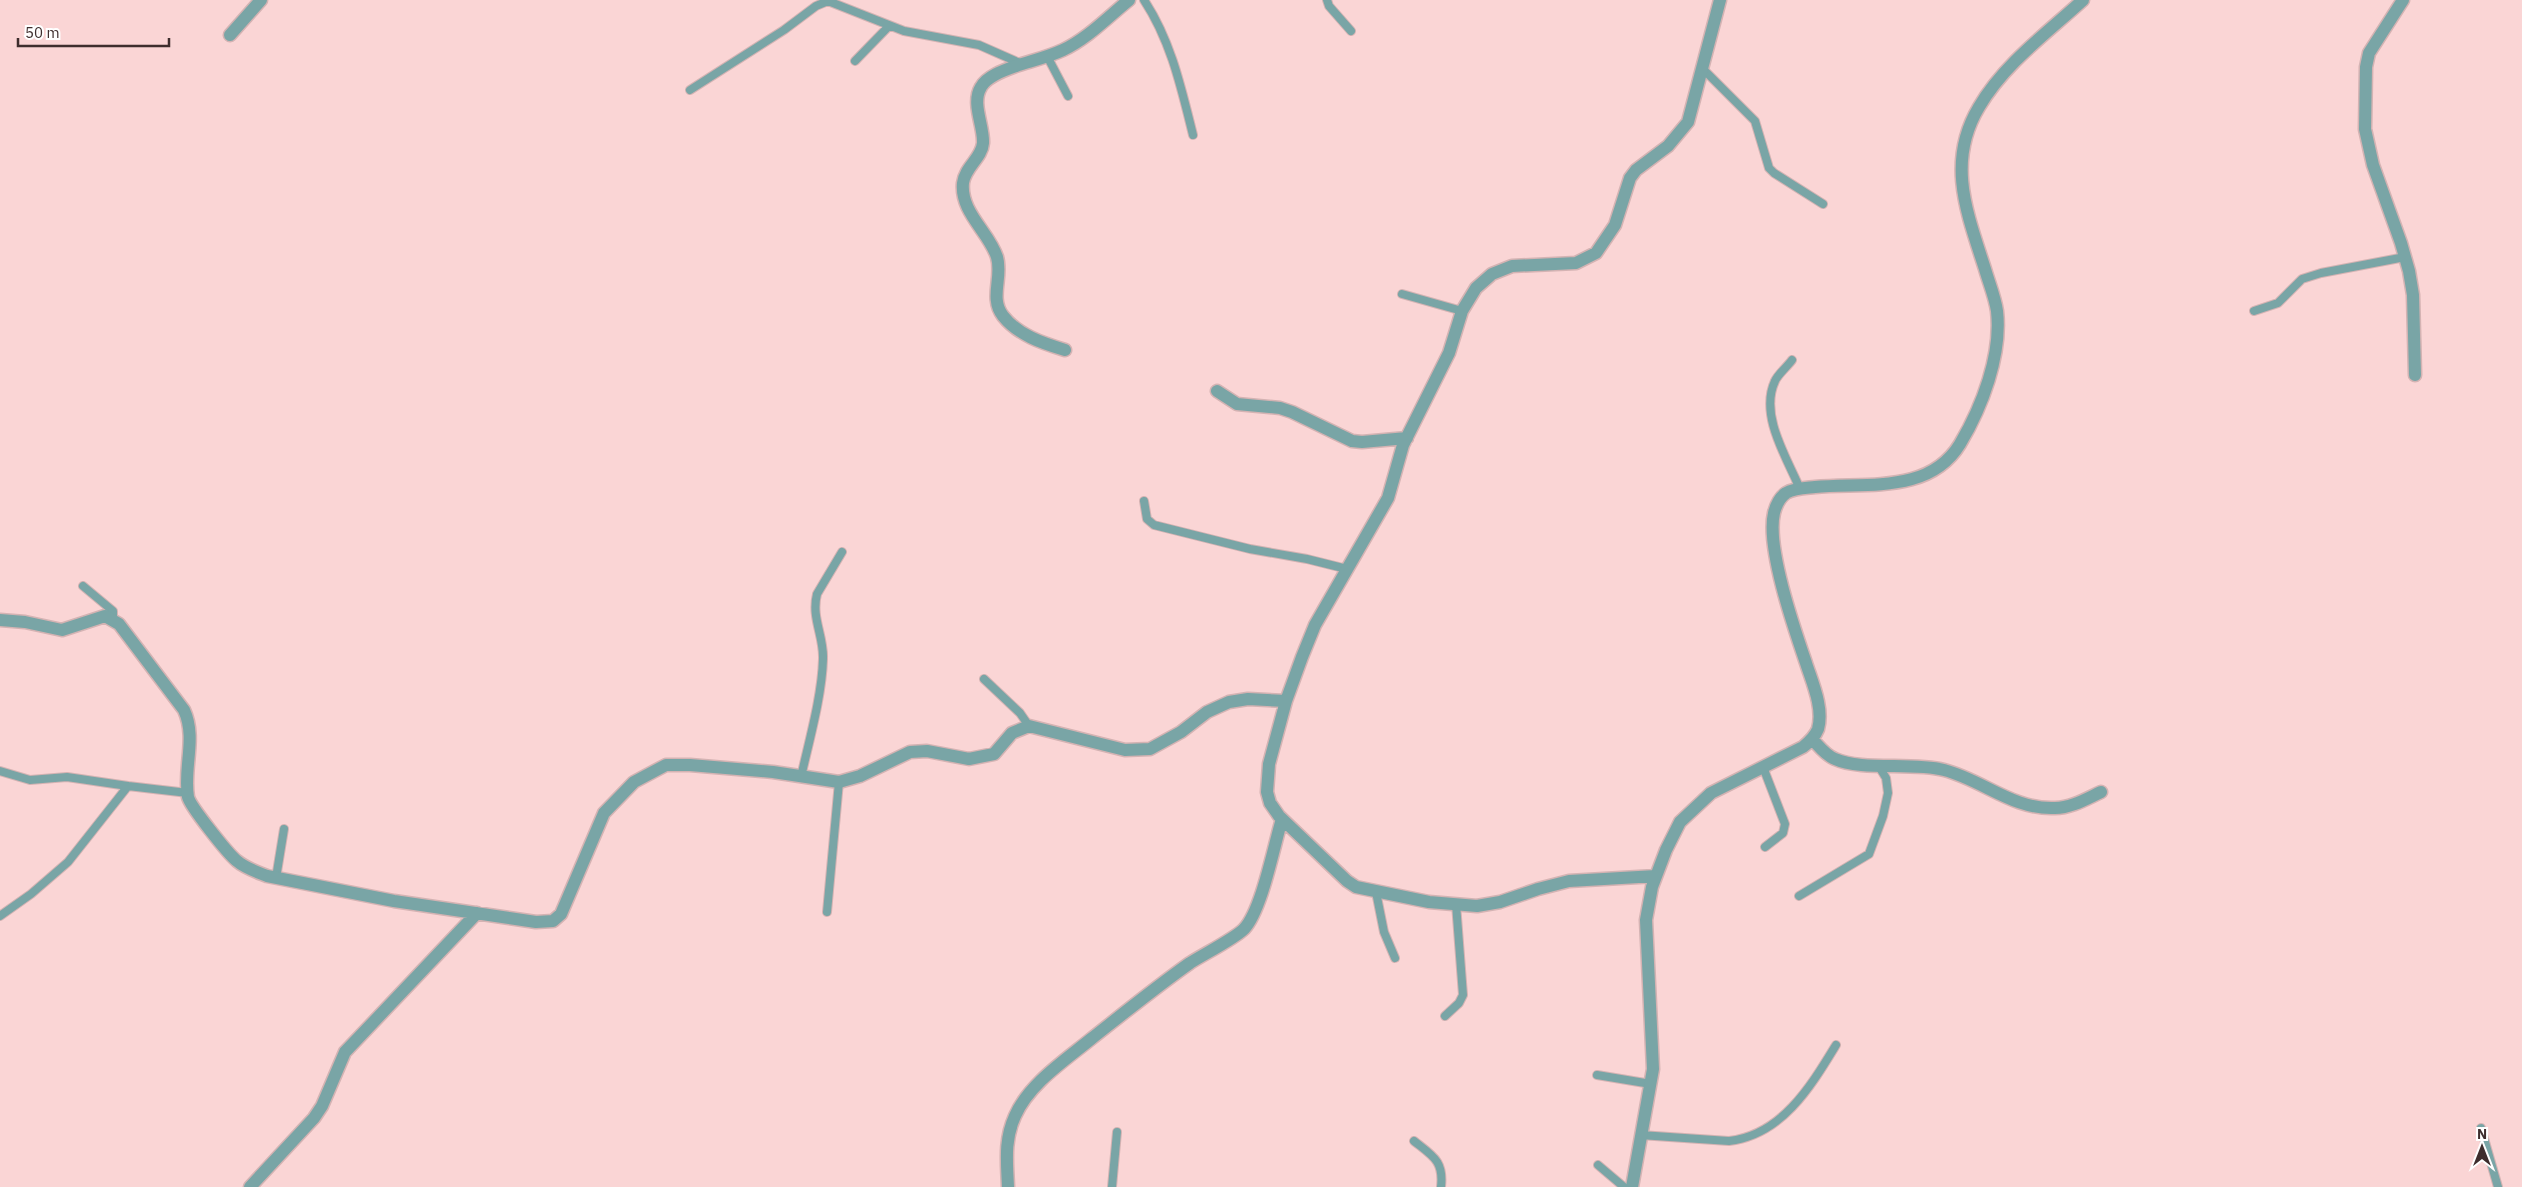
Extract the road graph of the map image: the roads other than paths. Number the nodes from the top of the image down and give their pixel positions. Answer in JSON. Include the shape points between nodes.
{"nodes":[{"id":1,"x":261,"y":0,"type":"edge"},
{"id":2,"x":1129,"y":0,"type":"edge"},
{"id":3,"x":1144,"y":0,"type":"edge"},
{"id":4,"x":1327,"y":0,"type":"edge"},
{"id":5,"x":1720,"y":0,"type":"edge"},
{"id":6,"x":2083,"y":0,"type":"edge"},
{"id":7,"x":2403,"y":0,"type":"edge"},
{"id":8,"x":889,"y":26,"type":"junction"},
{"id":9,"x":1351,"y":31,"type":"dead end"},
{"id":10,"x":230,"y":35,"type":"dead end"},
{"id":11,"x":1047,"y":56,"type":"junction"},
{"id":12,"x":855,"y":61,"type":"dead end"},
{"id":13,"x":1022,"y":64,"type":"junction"},
{"id":14,"x":1702,"y":69,"type":"junction"},
{"id":15,"x":690,"y":90,"type":"dead end"},
{"id":16,"x":1068,"y":96,"type":"dead end"},
{"id":17,"x":1193,"y":135,"type":"dead end"},
{"id":18,"x":1823,"y":204,"type":"dead end"},
{"id":19,"x":2405,"y":257,"type":"junction"},
{"id":20,"x":1402,"y":294,"type":"dead end"},
{"id":21,"x":1462,"y":311,"type":"junction"},
{"id":22,"x":2254,"y":311,"type":"dead end"},
{"id":23,"x":1065,"y":350,"type":"dead end"},
{"id":24,"x":1792,"y":360,"type":"dead end"},
{"id":25,"x":2415,"y":375,"type":"dead end"},
{"id":26,"x":1216,"y":391,"type":"dead end"},
{"id":27,"x":1407,"y":438,"type":"junction"},
{"id":28,"x":1800,"y":489,"type":"junction"},
{"id":29,"x":1144,"y":501,"type":"dead end"},
{"id":30,"x":842,"y":552,"type":"dead end"},
{"id":31,"x":1347,"y":569,"type":"junction"},
{"id":32,"x":83,"y":586,"type":"dead end"},
{"id":33,"x":114,"y":619,"type":"junction"},
{"id":34,"x":0,"y":620,"type":"edge"},
{"id":35,"x":984,"y":679,"type":"dead end"},
{"id":36,"x":1286,"y":701,"type":"junction"},
{"id":37,"x":1028,"y":726,"type":"junction"},
{"id":38,"x":1812,"y":739,"type":"junction"},
{"id":39,"x":1878,"y":765,"type":"junction"},
{"id":40,"x":1762,"y":767,"type":"junction"},
{"id":41,"x":0,"y":771,"type":"edge"},
{"id":42,"x":802,"y":777,"type":"junction"},
{"id":43,"x":839,"y":782,"type":"junction"},
{"id":44,"x":128,"y":786,"type":"junction"},
{"id":45,"x":2101,"y":792,"type":"dead end"},
{"id":46,"x":188,"y":794,"type":"junction"},
{"id":47,"x":1282,"y":818,"type":"junction"},
{"id":48,"x":284,"y":828,"type":"dead end"},
{"id":49,"x":1765,"y":847,"type":"dead end"},
{"id":50,"x":1656,"y":876,"type":"junction"},
{"id":51,"x":276,"y":878,"type":"junction"},
{"id":52,"x":1376,"y":892,"type":"junction"},
{"id":53,"x":1799,"y":896,"type":"dead end"},
{"id":54,"x":1456,"y":904,"type":"junction"},
{"id":55,"x":827,"y":912,"type":"dead end"},
{"id":56,"x":477,"y":913,"type":"junction"},
{"id":57,"x":0,"y":916,"type":"edge"},
{"id":58,"x":1395,"y":958,"type":"dead end"},
{"id":59,"x":1445,"y":1016,"type":"dead end"},
{"id":60,"x":1836,"y":1045,"type":"dead end"},
{"id":61,"x":1597,"y":1075,"type":"dead end"},
{"id":62,"x":1651,"y":1084,"type":"junction"},
{"id":63,"x":2481,"y":1128,"type":"dead end"},
{"id":64,"x":1117,"y":1132,"type":"dead end"},
{"id":65,"x":1640,"y":1135,"type":"junction"},
{"id":66,"x":1414,"y":1141,"type":"dead end"},
{"id":67,"x":1598,"y":1165,"type":"dead end"},
{"id":68,"x":250,"y":1187,"type":"edge"},
{"id":69,"x":1008,"y":1187,"type":"edge"},
{"id":70,"x":1112,"y":1187,"type":"edge"},
{"id":71,"x":1441,"y":1187,"type":"edge"},
{"id":72,"x":1624,"y":1187,"type":"edge"},
{"id":73,"x":1632,"y":1187,"type":"edge"},
{"id":74,"x":2498,"y":1187,"type":"edge"}],
"edges":[{"from":1,"to":10,"type":"street"},
{"from":2,"to":11,"type":"street","via":[[1088,35]]},
{"from":3,"to":17,"type":"lane","via":[[1159,23],[1169,48]]},
{"from":4,"to":9,"type":"lane"},
{"from":5,"to":14,"type":"street"},
{"from":6,"to":28,"type":"street","via":[[1996,81],[1978,108],[1967,133],[1960,160],[1964,196],[1992,293],[1997,332],[1994,357],[1980,404],[1960,445],[1940,467],[1900,483]]},
{"from":7,"to":19,"type":"street","via":[[2369,53],[2365,129],[2373,165]]},
{"from":8,"to":12,"type":"lane"},
{"from":8,"to":13,"type":"lane","via":[[980,45]]},
{"from":8,"to":15,"type":"lane","via":[[835,2],[822,2]]},
{"from":11,"to":13,"type":"street"},
{"from":11,"to":16,"type":"lane"},
{"from":13,"to":23,"type":"street","via":[[990,78],[980,87],[978,100],[983,147],[966,173],[963,193],[975,222],[997,256],[996,298],[1001,313],[1031,338]]},
{"from":14,"to":18,"type":"lane","via":[[1755,121],[1769,168],[1774,174]]},
{"from":14,"to":21,"type":"street","via":[[1688,122],[1668,146],[1630,178],[1615,224],[1596,253],[1576,263],[1512,266],[1492,274],[1476,288]]},
{"from":19,"to":22,"type":"lane","via":[[2302,279],[2278,303]]},
{"from":19,"to":25,"type":"street","via":[[2413,295]]},
{"from":20,"to":21,"type":"lane"},
{"from":21,"to":27,"type":"street","via":[[1448,353]]},
{"from":24,"to":28,"type":"lane","via":[[1774,383],[1771,410],[1772,424]]},
{"from":26,"to":27,"type":"street","via":[[1237,404],[1292,412],[1352,441]]},
{"from":27,"to":31,"type":"street","via":[[1395,467],[1388,498]]},
{"from":28,"to":38,"type":"street","via":[[1787,492],[1777,502],[1773,517],[1774,540],[1788,609],[1819,712],[1818,729]]},
{"from":29,"to":31,"type":"lane","via":[[1147,519],[1154,525]]},
{"from":30,"to":42,"type":"lane","via":[[815,602],[823,658]]},
{"from":31,"to":36,"type":"street","via":[[1315,624]]},
{"from":32,"to":33,"type":"lane","via":[[113,611]]},
{"from":33,"to":34,"type":"street","via":[[105,616],[62,630]]},
{"from":33,"to":46,"type":"street","via":[[190,722]]},
{"from":35,"to":37,"type":"lane","via":[[1020,713]]},
{"from":36,"to":37,"type":"street","via":[[1248,699],[1229,702],[1207,712],[1160,744],[1136,751]]},
{"from":36,"to":47,"type":"street","via":[[1269,764],[1267,792],[1270,804]]},
{"from":37,"to":43,"type":"street","via":[[1012,733],[994,754],[970,759],[927,751],[910,752],[860,776]]},
{"from":38,"to":39,"type":"street","via":[[1836,760]]},
{"from":38,"to":40,"type":"street","via":[[1803,747]]},
{"from":39,"to":45,"type":"street","via":[[1944,770],[2018,804],[2033,806],[2071,806]]},
{"from":39,"to":53,"type":"lane","via":[[1886,778],[1888,793],[1869,854]]},
{"from":40,"to":49,"type":"lane","via":[[1785,824],[1783,833]]},
{"from":40,"to":50,"type":"street","via":[[1711,794],[1680,822]]},
{"from":41,"to":44,"type":"lane","via":[[30,780],[67,778]]},
{"from":42,"to":43,"type":"street"},
{"from":42,"to":56,"type":"street","via":[[754,770],[666,765],[634,782],[604,814],[561,914],[553,921],[536,922]]},
{"from":43,"to":55,"type":"lane"},
{"from":44,"to":46,"type":"lane"},
{"from":44,"to":57,"type":"lane","via":[[68,862]]},
{"from":46,"to":51,"type":"street","via":[[193,808],[236,861],[253,871]]},
{"from":47,"to":52,"type":"street","via":[[1347,881]]},
{"from":47,"to":69,"type":"street","via":[[1257,904],[1245,928],[1142,998],[1056,1069],[1023,1101],[1007,1139]]},
{"from":48,"to":51,"type":"lane"},
{"from":50,"to":54,"type":"street","via":[[1569,881],[1500,902],[1477,906]]},
{"from":50,"to":62,"type":"street","via":[[1646,920]]},
{"from":51,"to":56,"type":"street"},
{"from":52,"to":54,"type":"street"},
{"from":52,"to":58,"type":"lane","via":[[1384,932]]},
{"from":54,"to":59,"type":"lane","via":[[1463,995]]},
{"from":56,"to":68,"type":"street","via":[[345,1052],[314,1118]]},
{"from":60,"to":65,"type":"lane","via":[[1807,1092],[1792,1109],[1744,1139],[1729,1141]]},
{"from":61,"to":62,"type":"lane"},
{"from":62,"to":65,"type":"street"},
{"from":63,"to":74,"type":"lane"},
{"from":64,"to":70,"type":"lane"},
{"from":65,"to":73,"type":"street"},
{"from":66,"to":71,"type":"lane","via":[[1438,1161],[1442,1169]]},
{"from":67,"to":72,"type":"lane"}]}
